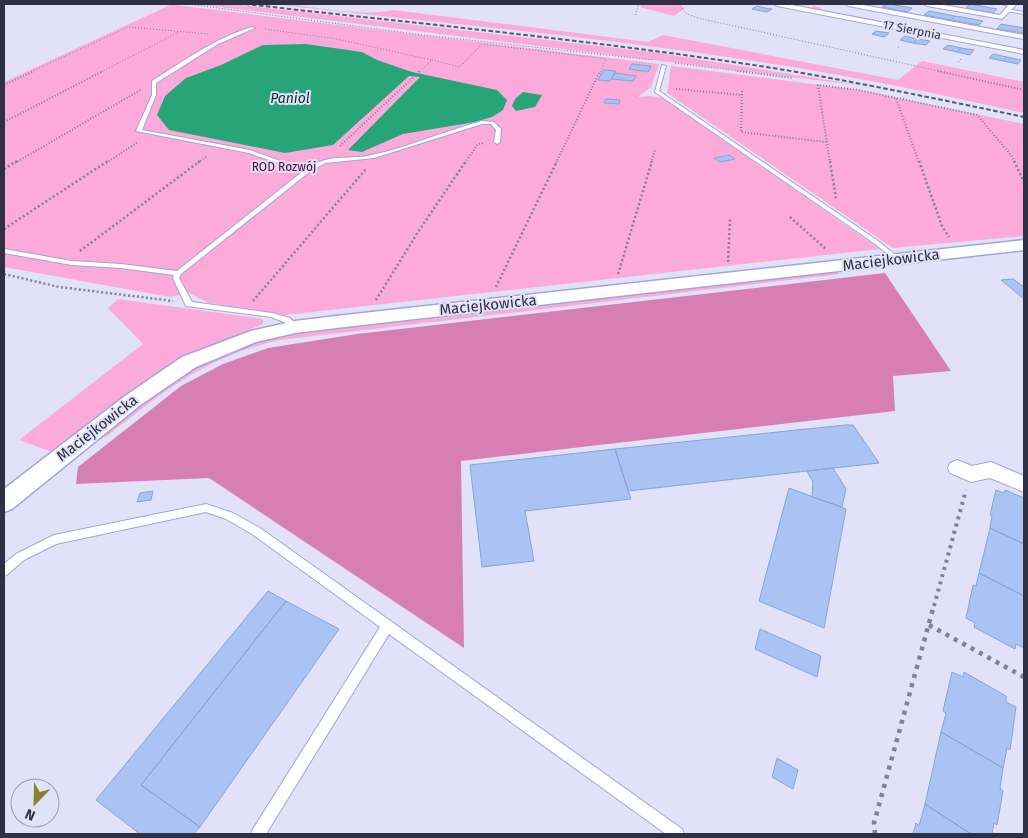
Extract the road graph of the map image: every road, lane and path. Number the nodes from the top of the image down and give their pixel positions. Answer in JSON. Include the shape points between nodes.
{"nodes":[{"id":1,"x":639,"y":4,"type":"edge"},
{"id":2,"x":678,"y":4,"type":"edge"},
{"id":3,"x":776,"y":4,"type":"edge"},
{"id":4,"x":807,"y":4,"type":"edge"},
{"id":5,"x":848,"y":4,"type":"edge"},
{"id":6,"x":927,"y":4,"type":"edge"},
{"id":7,"x":196,"y":5,"type":"edge"},
{"id":8,"x":1007,"y":7,"type":"edge"},
{"id":9,"x":800,"y":8,"type":"junction"},
{"id":10,"x":1024,"y":13,"type":"edge"},
{"id":11,"x":635,"y":15,"type":"dead end"},
{"id":12,"x":253,"y":28,"type":"joint"},
{"id":13,"x":180,"y":31,"type":"junction"},
{"id":14,"x":234,"y":36,"type":"junction"},
{"id":15,"x":1024,"y":37,"type":"edge"},
{"id":16,"x":900,"y":46,"type":"dead end"},
{"id":17,"x":898,"y":48,"type":"dead end"},
{"id":18,"x":1024,"y":52,"type":"edge"},
{"id":19,"x":961,"y":59,"type":"dead end"},
{"id":20,"x":432,"y":60,"type":"junction"},
{"id":21,"x":958,"y":62,"type":"dead end"},
{"id":22,"x":665,"y":64,"type":"junction"},
{"id":23,"x":793,"y":78,"type":"dead end"},
{"id":24,"x":154,"y":82,"type":"junction"},
{"id":25,"x":4,"y":84,"type":"edge"},
{"id":26,"x":658,"y":87,"type":"junction"},
{"id":27,"x":1024,"y":90,"type":"edge"},
{"id":28,"x":742,"y":92,"type":"dead end"},
{"id":29,"x":742,"y":95,"type":"junction"},
{"id":30,"x":896,"y":98,"type":"junction"},
{"id":31,"x":4,"y":122,"type":"edge"},
{"id":32,"x":152,"y":134,"type":"junction"},
{"id":33,"x":497,"y":142,"type":"joint"},
{"id":34,"x":826,"y":142,"type":"junction"},
{"id":35,"x":220,"y":146,"type":"junction"},
{"id":36,"x":655,"y":150,"type":"dead end"},
{"id":37,"x":338,"y":158,"type":"junction"},
{"id":38,"x":370,"y":158,"type":"junction"},
{"id":39,"x":4,"y":169,"type":"edge"},
{"id":40,"x":306,"y":172,"type":"junction"},
{"id":41,"x":1024,"y":182,"type":"edge"},
{"id":42,"x":837,"y":202,"type":"dead end"},
{"id":43,"x":790,"y":217,"type":"dead end"},
{"id":44,"x":730,"y":219,"type":"dead end"},
{"id":45,"x":4,"y":229,"type":"edge"},
{"id":46,"x":949,"y":237,"type":"dead end"},
{"id":47,"x":1024,"y":245,"type":"edge"},
{"id":48,"x":4,"y":251,"type":"edge"},
{"id":49,"x":818,"y":252,"type":"dead end"},
{"id":50,"x":897,"y":259,"type":"junction"},
{"id":51,"x":66,"y":262,"type":"junction"},
{"id":52,"x":720,"y":263,"type":"dead end"},
{"id":53,"x":178,"y":273,"type":"junction"},
{"id":54,"x":4,"y":274,"type":"edge"},
{"id":55,"x":627,"y":274,"type":"dead end"},
{"id":56,"x":488,"y":288,"type":"dead end"},
{"id":57,"x":385,"y":300,"type":"dead end"},
{"id":58,"x":189,"y":304,"type":"junction"},
{"id":59,"x":259,"y":306,"type":"dead end"},
{"id":60,"x":296,"y":327,"type":"junction"},
{"id":61,"x":964,"y":471,"type":"joint"},
{"id":62,"x":1024,"y":484,"type":"edge"},
{"id":63,"x":4,"y":502,"type":"edge"},
{"id":64,"x":4,"y":571,"type":"edge"},
{"id":65,"x":388,"y":624,"type":"junction"},
{"id":66,"x":929,"y":626,"type":"junction"},
{"id":67,"x":1024,"y":677,"type":"edge"},
{"id":68,"x":258,"y":834,"type":"edge"},
{"id":69,"x":677,"y":834,"type":"edge"},
{"id":70,"x":875,"y":834,"type":"edge"}],
"edges":[{"from":1,"to":11,"type":"path"},
{"from":2,"to":27,"type":"path","via":[[687,14],[698,18]]},
{"from":3,"to":9,"type":"street","name":"17 Sierpnia"},
{"from":4,"to":9,"type":"street"},
{"from":5,"to":15,"type":"street"},
{"from":6,"to":8,"type":"street","name":"17 Sierpnia","via":[[1002,17]]},
{"from":7,"to":22,"type":"path"},
{"from":8,"to":10,"type":"lane"},
{"from":9,"to":18,"type":"street","name":"17 Sierpnia"},
{"from":12,"to":14,"type":"lane"},
{"from":12,"to":20,"type":"path","via":[[337,38]]},
{"from":13,"to":14,"type":"path"},
{"from":13,"to":25,"type":"path","via":[[128,27]]},
{"from":13,"to":31,"type":"path"},
{"from":14,"to":24,"type":"lane"},
{"from":16,"to":17,"type":"path"},
{"from":19,"to":21,"type":"path"},
{"from":20,"to":37,"type":"path","via":[[334,152]]},
{"from":20,"to":56,"type":"path","via":[[460,67],[482,44],[607,59],[497,287]]},
{"from":22,"to":23,"type":"path"},
{"from":22,"to":26,"type":"lane"},
{"from":24,"to":32,"type":"lane","via":[[154,95],[139,132]]},
{"from":24,"to":39,"type":"path"},
{"from":26,"to":29,"type":"path"},
{"from":26,"to":50,"type":"lane","via":[[658,92]]},
{"from":28,"to":29,"type":"path"},
{"from":29,"to":34,"type":"path","via":[[740,132]]},
{"from":30,"to":34,"type":"path","via":[[818,85]]},
{"from":30,"to":41,"type":"path","via":[[977,115],[1011,155]]},
{"from":30,"to":46,"type":"path","via":[[942,226]]},
{"from":32,"to":35,"type":"lane"},
{"from":32,"to":45,"type":"path"},
{"from":33,"to":38,"type":"lane","via":[[499,130],[492,123],[482,122]]},
{"from":33,"to":57,"type":"path","via":[[478,144],[376,301]]},
{"from":34,"to":42,"type":"path"},
{"from":35,"to":40,"type":"lane","via":[[250,152]]},
{"from":35,"to":51,"type":"path"},
{"from":36,"to":55,"type":"path","via":[[618,275]]},
{"from":37,"to":38,"type":"lane"},
{"from":37,"to":40,"type":"lane","via":[[317,162]]},
{"from":38,"to":59,"type":"path","via":[[372,160],[360,177],[250,305]]},
{"from":40,"to":53,"type":"lane"},
{"from":43,"to":49,"type":"path","via":[[828,251]]},
{"from":44,"to":52,"type":"path","via":[[729,262]]},
{"from":47,"to":50,"type":"street","name":"Maciejkowicka"},
{"from":48,"to":51,"type":"lane"},
{"from":50,"to":60,"type":"street","name":"Maciejkowicka"},
{"from":51,"to":53,"type":"lane"},
{"from":53,"to":58,"type":"lane","via":[[176,278]]},
{"from":54,"to":58,"type":"path","via":[[59,286]]},
{"from":58,"to":60,"type":"lane","via":[[272,315]]},
{"from":60,"to":63,"type":"street","name":"Maciejkowicka","via":[[251,337],[189,362],[132,401]]},
{"from":61,"to":62,"type":"street","via":[[991,470]]},
{"from":61,"to":66,"type":"path"},
{"from":64,"to":65,"type":"lane","via":[[20,557],[54,540],[206,508],[256,531]]},
{"from":65,"to":68,"type":"lane"},
{"from":65,"to":69,"type":"lane"},
{"from":66,"to":67,"type":"path"},
{"from":66,"to":70,"type":"path","via":[[874,822]]}]}
